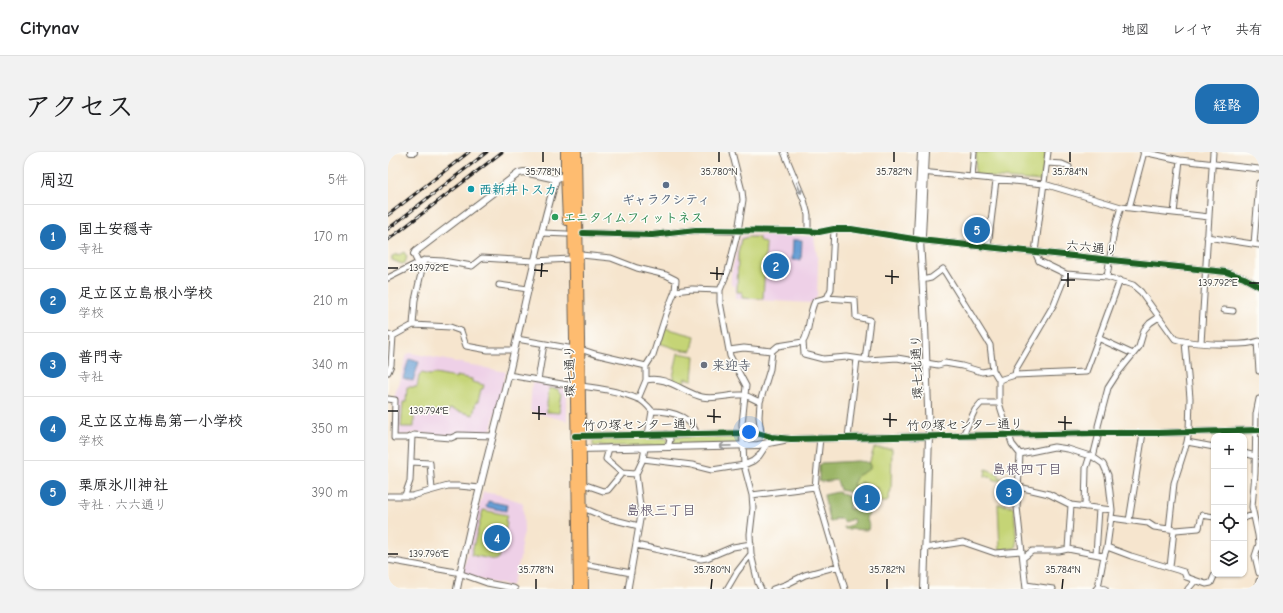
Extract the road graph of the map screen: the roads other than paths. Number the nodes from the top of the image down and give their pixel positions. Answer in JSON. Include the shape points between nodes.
{"nodes":[{"id":1,"x":411,"y":152,"type":"edge"},
{"id":2,"x":414,"y":152,"type":"edge"},
{"id":3,"x":565,"y":152,"type":"edge"},
{"id":4,"x":571,"y":152,"type":"edge"},
{"id":5,"x":577,"y":152,"type":"edge"},
{"id":6,"x":582,"y":152,"type":"edge"},
{"id":7,"x":732,"y":152,"type":"edge"},
{"id":8,"x":784,"y":152,"type":"edge"},
{"id":9,"x":921,"y":152,"type":"edge"},
{"id":10,"x":926,"y":152,"type":"edge"},
{"id":11,"x":974,"y":152,"type":"edge"},
{"id":12,"x":1048,"y":152,"type":"edge"},
{"id":13,"x":1143,"y":152,"type":"edge"},
{"id":14,"x":1213,"y":152,"type":"edge"},
{"id":15,"x":1180,"y":160,"type":"junction"},
{"id":16,"x":1047,"y":163,"type":"junction"},
{"id":17,"x":1212,"y":163,"type":"junction"},
{"id":18,"x":1069,"y":167,"type":"dead end"},
{"id":19,"x":1259,"y":169,"type":"edge"},
{"id":20,"x":922,"y":172,"type":"junction"},
{"id":21,"x":565,"y":174,"type":"junction"},
{"id":22,"x":972,"y":177,"type":"junction"},
{"id":23,"x":556,"y":179,"type":"junction"},
{"id":24,"x":996,"y":180,"type":"junction"},
{"id":25,"x":1259,"y":183,"type":"edge"},
{"id":26,"x":1044,"y":184,"type":"junction"},
{"id":27,"x":1121,"y":208,"type":"junction"},
{"id":28,"x":1129,"y":208,"type":"junction"},
{"id":29,"x":575,"y":211,"type":"junction"},
{"id":30,"x":1174,"y":213,"type":"junction"},
{"id":31,"x":1208,"y":217,"type":"junction"},
{"id":32,"x":834,"y":229,"type":"junction"},
{"id":33,"x":738,"y":230,"type":"junction"},
{"id":34,"x":808,"y":231,"type":"junction"},
{"id":35,"x":542,"y":233,"type":"junction"},
{"id":36,"x":583,"y":233,"type":"junction"},
{"id":37,"x":567,"y":234,"type":"junction"},
{"id":38,"x":1207,"y":237,"type":"junction"},
{"id":39,"x":920,"y":240,"type":"junction"},
{"id":40,"x":1256,"y":245,"type":"edge"},
{"id":41,"x":988,"y":247,"type":"junction"},
{"id":42,"x":1035,"y":252,"type":"junction"},
{"id":43,"x":581,"y":255,"type":"junction"},
{"id":44,"x":570,"y":259,"type":"junction"},
{"id":45,"x":1109,"y":260,"type":"junction"},
{"id":46,"x":421,"y":261,"type":"junction"},
{"id":47,"x":534,"y":261,"type":"junction"},
{"id":48,"x":575,"y":267,"type":"junction"},
{"id":49,"x":1205,"y":270,"type":"junction"},
{"id":50,"x":1066,"y":274,"type":"junction"},
{"id":51,"x":1107,"y":277,"type":"junction"},
{"id":52,"x":388,"y":278,"type":"edge"},
{"id":53,"x":922,"y":280,"type":"junction"},
{"id":54,"x":1120,"y":280,"type":"junction"},
{"id":55,"x":499,"y":285,"type":"dead end"},
{"id":56,"x":1259,"y":286,"type":"edge"},
{"id":57,"x":528,"y":289,"type":"junction"},
{"id":58,"x":720,"y":290,"type":"junction"},
{"id":59,"x":675,"y":291,"type":"junction"},
{"id":60,"x":827,"y":298,"type":"junction"},
{"id":61,"x":1224,"y":310,"type":"dead end"},
{"id":62,"x":1233,"y":311,"type":"dead end"},
{"id":63,"x":1159,"y":317,"type":"junction"},
{"id":64,"x":413,"y":325,"type":"junction"},
{"id":65,"x":391,"y":335,"type":"edge"},
{"id":66,"x":1098,"y":338,"type":"junction"},
{"id":67,"x":517,"y":339,"type":"junction"},
{"id":68,"x":803,"y":342,"type":"junction"},
{"id":69,"x":1185,"y":342,"type":"junction"},
{"id":70,"x":1258,"y":342,"type":"edge"},
{"id":71,"x":1201,"y":343,"type":"junction"},
{"id":72,"x":544,"y":344,"type":"junction"},
{"id":73,"x":577,"y":349,"type":"junction"},
{"id":74,"x":514,"y":350,"type":"junction"},
{"id":75,"x":729,"y":350,"type":"junction"},
{"id":76,"x":772,"y":351,"type":"junction"},
{"id":77,"x":1133,"y":354,"type":"junction"},
{"id":78,"x":857,"y":359,"type":"junction"},
{"id":79,"x":865,"y":360,"type":"junction"},
{"id":80,"x":926,"y":363,"type":"junction"},
{"id":81,"x":646,"y":366,"type":"junction"},
{"id":82,"x":993,"y":370,"type":"junction"},
{"id":83,"x":1259,"y":371,"type":"edge"},
{"id":84,"x":388,"y":372,"type":"edge"},
{"id":85,"x":508,"y":375,"type":"junction"},
{"id":86,"x":1016,"y":375,"type":"junction"},
{"id":87,"x":538,"y":380,"type":"junction"},
{"id":88,"x":646,"y":380,"type":"junction"},
{"id":89,"x":999,"y":380,"type":"junction"},
{"id":90,"x":578,"y":386,"type":"junction"},
{"id":91,"x":746,"y":396,"type":"junction"},
{"id":92,"x":388,"y":399,"type":"edge"},
{"id":93,"x":638,"y":399,"type":"junction"},
{"id":94,"x":1259,"y":399,"type":"edge"},
{"id":95,"x":760,"y":402,"type":"junction"},
{"id":96,"x":999,"y":403,"type":"junction"},
{"id":97,"x":652,"y":411,"type":"junction"},
{"id":98,"x":1257,"y":430,"type":"edge"},
{"id":99,"x":1189,"y":431,"type":"junction"},
{"id":100,"x":743,"y":433,"type":"junction"},
{"id":101,"x":1098,"y":433,"type":"junction"},
{"id":102,"x":1143,"y":433,"type":"junction"},
{"id":103,"x":666,"y":434,"type":"junction"},
{"id":104,"x":697,"y":434,"type":"junction"},
{"id":105,"x":761,"y":434,"type":"junction"},
{"id":106,"x":1009,"y":434,"type":"junction"},
{"id":107,"x":648,"y":435,"type":"junction"},
{"id":108,"x":963,"y":435,"type":"junction"},
{"id":109,"x":412,"y":436,"type":"junction"},
{"id":110,"x":493,"y":436,"type":"junction"},
{"id":111,"x":579,"y":436,"type":"junction"},
{"id":112,"x":929,"y":436,"type":"junction"},
{"id":113,"x":791,"y":438,"type":"junction"},
{"id":114,"x":820,"y":438,"type":"junction"},
{"id":115,"x":848,"y":438,"type":"junction"},
{"id":116,"x":1187,"y":442,"type":"junction"},
{"id":117,"x":767,"y":444,"type":"junction"},
{"id":118,"x":744,"y":446,"type":"junction"},
{"id":119,"x":1211,"y":446,"type":"edge"},
{"id":120,"x":668,"y":447,"type":"junction"},
{"id":121,"x":609,"y":448,"type":"junction"},
{"id":122,"x":645,"y":448,"type":"junction"},
{"id":123,"x":579,"y":449,"type":"junction"},
{"id":124,"x":1020,"y":454,"type":"junction"},
{"id":125,"x":1247,"y":454,"type":"edge"},
{"id":126,"x":1091,"y":456,"type":"junction"},
{"id":127,"x":1255,"y":456,"type":"junction"},
{"id":128,"x":643,"y":459,"type":"junction"},
{"id":129,"x":411,"y":462,"type":"junction"},
{"id":130,"x":744,"y":465,"type":"junction"},
{"id":131,"x":622,"y":473,"type":"junction"},
{"id":132,"x":636,"y":474,"type":"junction"},
{"id":133,"x":583,"y":484,"type":"junction"},
{"id":134,"x":815,"y":487,"type":"junction"},
{"id":135,"x":1019,"y":487,"type":"junction"},
{"id":136,"x":480,"y":488,"type":"junction"},
{"id":137,"x":432,"y":490,"type":"junction"},
{"id":138,"x":405,"y":495,"type":"junction"},
{"id":139,"x":752,"y":495,"type":"junction"},
{"id":140,"x":388,"y":496,"type":"edge"},
{"id":141,"x":1071,"y":505,"type":"junction"},
{"id":142,"x":1085,"y":507,"type":"junction"},
{"id":143,"x":583,"y":508,"type":"junction"},
{"id":144,"x":1099,"y":508,"type":"junction"},
{"id":145,"x":1112,"y":510,"type":"junction"},
{"id":146,"x":1253,"y":515,"type":"junction"},
{"id":147,"x":1211,"y":516,"type":"edge"},
{"id":148,"x":1247,"y":517,"type":"edge"},
{"id":149,"x":1111,"y":518,"type":"junction"},
{"id":150,"x":1129,"y":520,"type":"junction"},
{"id":151,"x":639,"y":526,"type":"junction"},
{"id":152,"x":1171,"y":530,"type":"junction"},
{"id":153,"x":1258,"y":534,"type":"edge"},
{"id":154,"x":751,"y":544,"type":"junction"},
{"id":155,"x":636,"y":545,"type":"junction"},
{"id":156,"x":1107,"y":547,"type":"junction"},
{"id":157,"x":925,"y":548,"type":"junction"},
{"id":158,"x":1068,"y":550,"type":"junction"},
{"id":159,"x":1022,"y":552,"type":"junction"},
{"id":160,"x":751,"y":554,"type":"junction"},
{"id":161,"x":1096,"y":554,"type":"junction"},
{"id":162,"x":1104,"y":556,"type":"junction"},
{"id":163,"x":1023,"y":558,"type":"junction"},
{"id":164,"x":388,"y":560,"type":"edge"},
{"id":165,"x":584,"y":564,"type":"junction"},
{"id":166,"x":838,"y":566,"type":"junction"},
{"id":167,"x":1170,"y":567,"type":"junction"},
{"id":168,"x":631,"y":573,"type":"junction"},
{"id":169,"x":1259,"y":573,"type":"edge"},
{"id":170,"x":460,"y":574,"type":"junction"},
{"id":171,"x":1214,"y":577,"type":"edge"},
{"id":172,"x":1195,"y":581,"type":"junction"},
{"id":173,"x":1259,"y":581,"type":"edge"},
{"id":174,"x":1026,"y":587,"type":"edge"},
{"id":175,"x":1097,"y":588,"type":"edge"},
{"id":176,"x":457,"y":589,"type":"edge"},
{"id":177,"x":515,"y":589,"type":"edge"},
{"id":178,"x":578,"y":589,"type":"edge"},
{"id":179,"x":584,"y":589,"type":"edge"},
{"id":180,"x":628,"y":589,"type":"edge"},
{"id":181,"x":727,"y":589,"type":"edge"},
{"id":182,"x":762,"y":589,"type":"edge"},
{"id":183,"x":773,"y":589,"type":"edge"},
{"id":184,"x":845,"y":589,"type":"edge"},
{"id":185,"x":924,"y":589,"type":"edge"},
{"id":186,"x":1053,"y":589,"type":"edge"},
{"id":187,"x":1105,"y":589,"type":"edge"},
{"id":188,"x":1188,"y":589,"type":"edge"},
{"id":189,"x":1258,"y":589,"type":"edge"}],
"edges":[{"from":1,"to":2,"type":"street"},
{"from":3,"to":21,"type":"main road"},
{"from":4,"to":29,"type":"main road","name":"環七通り"},
{"from":5,"to":29,"type":"main road","name":"環七通り"},
{"from":6,"to":36,"type":"main road"},
{"from":7,"to":33,"type":"street","via":[[743,200]]},
{"from":8,"to":34,"type":"street","one_way":true,"via":[[804,200],[808,215]]},
{"from":9,"to":20,"type":"street","name":"環七北通り"},
{"from":10,"to":20,"type":"street","name":"環七北通り"},
{"from":11,"to":22,"type":"street"},
{"from":12,"to":16,"type":"street"},
{"from":13,"to":15,"type":"street"},
{"from":13,"to":28,"type":"street"},
{"from":14,"to":17,"type":"street"},
{"from":15,"to":17,"type":"street"},
{"from":15,"to":30,"type":"street"},
{"from":16,"to":18,"type":"street"},
{"from":16,"to":26,"type":"street"},
{"from":17,"to":19,"type":"street"},
{"from":17,"to":31,"type":"street"},
{"from":20,"to":22,"type":"street"},
{"from":20,"to":39,"type":"street","name":"環七北通り","via":[[917,235]]},
{"from":21,"to":23,"type":"street"},
{"from":21,"to":37,"type":"main road"},
{"from":22,"to":24,"type":"street"},
{"from":23,"to":35,"type":"street"},
{"from":23,"to":46,"type":"street","via":[[519,173],[415,252]]},
{"from":24,"to":26,"type":"street"},
{"from":24,"to":41,"type":"street"},
{"from":25,"to":40,"type":"street"},
{"from":26,"to":27,"type":"street"},
{"from":26,"to":42,"type":"street"},
{"from":27,"to":28,"type":"street"},
{"from":27,"to":45,"type":"street"},
{"from":28,"to":30,"type":"street"},
{"from":29,"to":48,"type":"main road","name":"環七通り"},
{"from":30,"to":31,"type":"street"},
{"from":31,"to":38,"type":"street"},
{"from":32,"to":34,"type":"street"},
{"from":32,"to":39,"type":"street","via":[[851,229]]},
{"from":32,"to":60,"type":"street","via":[[831,289]]},
{"from":33,"to":34,"type":"street"},
{"from":33,"to":36,"type":"street","via":[[696,230],[652,235]]},
{"from":33,"to":58,"type":"street","via":[[728,271]]},
{"from":35,"to":37,"type":"street"},
{"from":35,"to":47,"type":"street"},
{"from":36,"to":43,"type":"main road"},
{"from":37,"to":44,"type":"main road"},
{"from":38,"to":40,"type":"street"},
{"from":38,"to":49,"type":"street"},
{"from":39,"to":41,"type":"street","name":"六六通り"},
{"from":39,"to":53,"type":"street","name":"環七北通り"},
{"from":41,"to":42,"type":"street","name":"六六通り"},
{"from":42,"to":45,"type":"street","name":"六六通り"},
{"from":42,"to":50,"type":"street","via":[[1039,261]]},
{"from":43,"to":48,"type":"main road"},
{"from":43,"to":59,"type":"street","via":[[611,258],[666,275],[676,280]]},
{"from":44,"to":47,"type":"street"},
{"from":44,"to":48,"type":"main road"},
{"from":45,"to":49,"type":"street","name":"六六通り"},
{"from":45,"to":51,"type":"street"},
{"from":46,"to":47,"type":"street","via":[[443,261],[472,266],[482,258]]},
{"from":46,"to":52,"type":"street"},
{"from":46,"to":64,"type":"street"},
{"from":47,"to":57,"type":"street"},
{"from":48,"to":73,"type":"main road","name":"環七通り"},
{"from":49,"to":56,"type":"street","name":"六六通り","via":[[1236,274]]},
{"from":49,"to":71,"type":"street"},
{"from":50,"to":51,"type":"street"},
{"from":50,"to":86,"type":"street","via":[[1054,304],[1016,369]]},
{"from":51,"to":54,"type":"street"},
{"from":53,"to":80,"type":"street","name":"環七北通り"},
{"from":53,"to":82,"type":"street","via":[[931,278],[943,269],[990,345]]},
{"from":54,"to":63,"type":"street","via":[[1133,285],[1141,292]]},
{"from":54,"to":66,"type":"street"},
{"from":55,"to":57,"type":"street"},
{"from":57,"to":67,"type":"street"},
{"from":58,"to":59,"type":"street"},
{"from":58,"to":75,"type":"street"},
{"from":59,"to":81,"type":"street","via":[[653,354]]},
{"from":60,"to":68,"type":"street","via":[[815,301],[808,321],[807,337]]},
{"from":60,"to":79,"type":"street","via":[[855,300],[856,317],[870,320]]},
{"from":61,"to":62,"type":"street"},
{"from":63,"to":69,"type":"street","via":[[1175,339]]},
{"from":63,"to":77,"type":"street","via":[[1150,322],[1144,330],[1139,347]]},
{"from":64,"to":65,"type":"street"},
{"from":64,"to":74,"type":"street","via":[[450,327],[461,331],[466,346],[488,350]]},
{"from":65,"to":84,"type":"street","via":[[391,365]]},
{"from":66,"to":77,"type":"street"},
{"from":66,"to":86,"type":"street","via":[[1086,372]]},
{"from":67,"to":72,"type":"street"},
{"from":67,"to":74,"type":"street"},
{"from":68,"to":76,"type":"street","via":[[778,346]]},
{"from":68,"to":78,"type":"street","via":[[804,354],[823,358]]},
{"from":69,"to":71,"type":"street"},
{"from":69,"to":99,"type":"street","via":[[1190,398]]},
{"from":70,"to":71,"type":"street"},
{"from":70,"to":83,"type":"street"},
{"from":72,"to":73,"type":"street"},
{"from":72,"to":87,"type":"street"},
{"from":73,"to":81,"type":"street"},
{"from":73,"to":90,"type":"main road","name":"環七通り"},
{"from":74,"to":85,"type":"street"},
{"from":75,"to":76,"type":"street","via":[[744,348]]},
{"from":75,"to":91,"type":"street","via":[[746,386]]},
{"from":76,"to":95,"type":"street","via":[[770,369]]},
{"from":77,"to":101,"type":"street","via":[[1108,388]]},
{"from":78,"to":79,"type":"street"},
{"from":78,"to":115,"type":"street"},
{"from":79,"to":80,"type":"street","via":[[897,358]]},
{"from":80,"to":82,"type":"street","via":[[945,363],[982,372]]},
{"from":80,"to":112,"type":"street","name":"環七北通り"},
{"from":81,"to":88,"type":"street"},
{"from":82,"to":89,"type":"street"},
{"from":85,"to":87,"type":"street"},
{"from":85,"to":110,"type":"street"},
{"from":86,"to":89,"type":"street"},
{"from":87,"to":90,"type":"street"},
{"from":88,"to":91,"type":"street","via":[[662,381],[704,398]]},
{"from":88,"to":93,"type":"street"},
{"from":89,"to":96,"type":"street"},
{"from":90,"to":93,"type":"street","via":[[598,388]]},
{"from":90,"to":111,"type":"main road","name":"環七通り"},
{"from":91,"to":95,"type":"street"},
{"from":91,"to":100,"type":"street"},
{"from":92,"to":109,"type":"street","via":[[395,400],[394,438]]},
{"from":93,"to":97,"type":"street"},
{"from":94,"to":98,"type":"street","via":[[1256,414]]},
{"from":95,"to":105,"type":"street"},
{"from":96,"to":106,"type":"street"},
{"from":96,"to":108,"type":"street","via":[[981,403]]},
{"from":97,"to":104,"type":"street","via":[[682,416],[689,420]]},
{"from":97,"to":107,"type":"street"},
{"from":98,"to":99,"type":"street","name":"竹の塚センター通り"},
{"from":98,"to":127,"type":"street"},
{"from":99,"to":102,"type":"street","name":"竹の塚センター通り"},
{"from":99,"to":116,"type":"street"},
{"from":100,"to":104,"type":"street","name":"竹の塚センター通り"},
{"from":100,"to":105,"type":"street","name":"竹の塚センター通り"},
{"from":100,"to":118,"type":"street"},
{"from":101,"to":102,"type":"street","name":"竹の塚センター通り"},
{"from":101,"to":106,"type":"street","name":"竹の塚センター通り"},
{"from":101,"to":126,"type":"street"},
{"from":102,"to":150,"type":"street"},
{"from":103,"to":104,"type":"street","name":"竹の塚センター通り"},
{"from":103,"to":107,"type":"street","name":"竹の塚センター通り"},
{"from":103,"to":120,"type":"street","via":[[670,440]]},
{"from":105,"to":113,"type":"street","name":"竹の塚センター通り"},
{"from":106,"to":108,"type":"street","name":"竹の塚センター通り"},
{"from":106,"to":124,"type":"street"},
{"from":107,"to":111,"type":"street","name":"竹の塚センター通り"},
{"from":108,"to":112,"type":"street","name":"竹の塚センター通り"},
{"from":109,"to":110,"type":"street"},
{"from":109,"to":129,"type":"street"},
{"from":110,"to":136,"type":"street"},
{"from":111,"to":123,"type":"main road","name":"環七通り"},
{"from":112,"to":115,"type":"street","name":"竹の塚センター通り"},
{"from":112,"to":157,"type":"street","name":"環七北通り"},
{"from":113,"to":114,"type":"street","name":"竹の塚センター通り"},
{"from":113,"to":117,"type":"street","name":"竹の塚センター通り"},
{"from":114,"to":115,"type":"street","name":"竹の塚センター通り"},
{"from":114,"to":134,"type":"street"},
{"from":116,"to":119,"type":"street"},
{"from":116,"to":152,"type":"street","via":[[1174,483]]},
{"from":117,"to":118,"type":"street","name":"竹の塚センター通り"},
{"from":117,"to":130,"type":"street","via":[[760,456]]},
{"from":118,"to":120,"type":"street","name":"竹の塚センター通り","one_way":true},
{"from":118,"to":130,"type":"street"},
{"from":120,"to":122,"type":"street","name":"竹の塚センター通り"},
{"from":121,"to":122,"type":"street","name":"竹の塚センター通り"},
{"from":121,"to":123,"type":"street","name":"竹の塚センター通り"},
{"from":121,"to":131,"type":"street","via":[[606,458]]},
{"from":122,"to":128,"type":"street"},
{"from":123,"to":133,"type":"main road","name":"環七通り"},
{"from":123,"to":178,"type":"main road","name":"環七通り"},
{"from":124,"to":126,"type":"street","via":[[1054,447]]},
{"from":124,"to":135,"type":"street"},
{"from":125,"to":127,"type":"street"},
{"from":126,"to":142,"type":"street","via":[[1086,468]]},
{"from":126,"to":145,"type":"street","via":[[1103,464],[1108,475]]},
{"from":127,"to":146,"type":"street"},
{"from":128,"to":130,"type":"street","via":[[712,470]]},
{"from":128,"to":132,"type":"street"},
{"from":129,"to":137,"type":"street","via":[[430,463]]},
{"from":129,"to":138,"type":"street","via":[[410,481]]},
{"from":130,"to":139,"type":"street"},
{"from":131,"to":132,"type":"street"},
{"from":131,"to":133,"type":"street","via":[[608,490],[603,491]]},
{"from":132,"to":151,"type":"street","via":[[641,514]]},
{"from":133,"to":143,"type":"main road","name":"環七通り"},
{"from":134,"to":139,"type":"street"},
{"from":134,"to":166,"type":"street"},
{"from":135,"to":141,"type":"street","via":[[1049,494]]},
{"from":135,"to":159,"type":"street","via":[[1017,507]]},
{"from":136,"to":137,"type":"street","via":[[448,486]]},
{"from":136,"to":170,"type":"street"},
{"from":137,"to":138,"type":"street","via":[[412,496]]},
{"from":138,"to":140,"type":"street"},
{"from":139,"to":154,"type":"street"},
{"from":141,"to":142,"type":"street"},
{"from":141,"to":158,"type":"street"},
{"from":142,"to":144,"type":"street"},
{"from":143,"to":151,"type":"street","via":[[606,518]]},
{"from":143,"to":165,"type":"main road","name":"環七通り"},
{"from":144,"to":145,"type":"street"},
{"from":144,"to":161,"type":"street"},
{"from":145,"to":149,"type":"street"},
{"from":146,"to":148,"type":"street"},
{"from":146,"to":153,"type":"street"},
{"from":147,"to":152,"type":"street","via":[[1202,515],[1199,528]]},
{"from":149,"to":150,"type":"street"},
{"from":149,"to":156,"type":"street"},
{"from":150,"to":152,"type":"street"},
{"from":151,"to":155,"type":"street"},
{"from":152,"to":167,"type":"street"},
{"from":153,"to":169,"type":"street","via":[[1259,544],[1255,556]]},
{"from":154,"to":155,"type":"street","via":[[733,547],[701,559]]},
{"from":154,"to":160,"type":"street"},
{"from":155,"to":168,"type":"street"},
{"from":156,"to":162,"type":"street"},
{"from":156,"to":167,"type":"street"},
{"from":157,"to":159,"type":"street","via":[[964,542],[995,553]]},
{"from":157,"to":185,"type":"street","name":"環七北通り"},
{"from":158,"to":161,"type":"street"},
{"from":158,"to":163,"type":"street","via":[[1032,551]]},
{"from":159,"to":163,"type":"street"},
{"from":160,"to":181,"type":"street"},
{"from":160,"to":182,"type":"street","via":[[758,583]]},
{"from":161,"to":162,"type":"street"},
{"from":162,"to":175,"type":"street"},
{"from":163,"to":174,"type":"street"},
{"from":164,"to":170,"type":"street"},
{"from":165,"to":168,"type":"street"},
{"from":165,"to":179,"type":"main road","name":"環七通り"},
{"from":166,"to":183,"type":"street","via":[[805,575]]},
{"from":166,"to":184,"type":"street"},
{"from":167,"to":172,"type":"street","via":[[1184,572],[1186,577]]},
{"from":168,"to":180,"type":"street"},
{"from":170,"to":176,"type":"street"},
{"from":170,"to":177,"type":"street"},
{"from":171,"to":172,"type":"street","via":[[1211,583]]},
{"from":172,"to":188,"type":"street"},
{"from":173,"to":189,"type":"street"},
{"from":174,"to":186,"type":"street"},
{"from":175,"to":187,"type":"street"}]}
